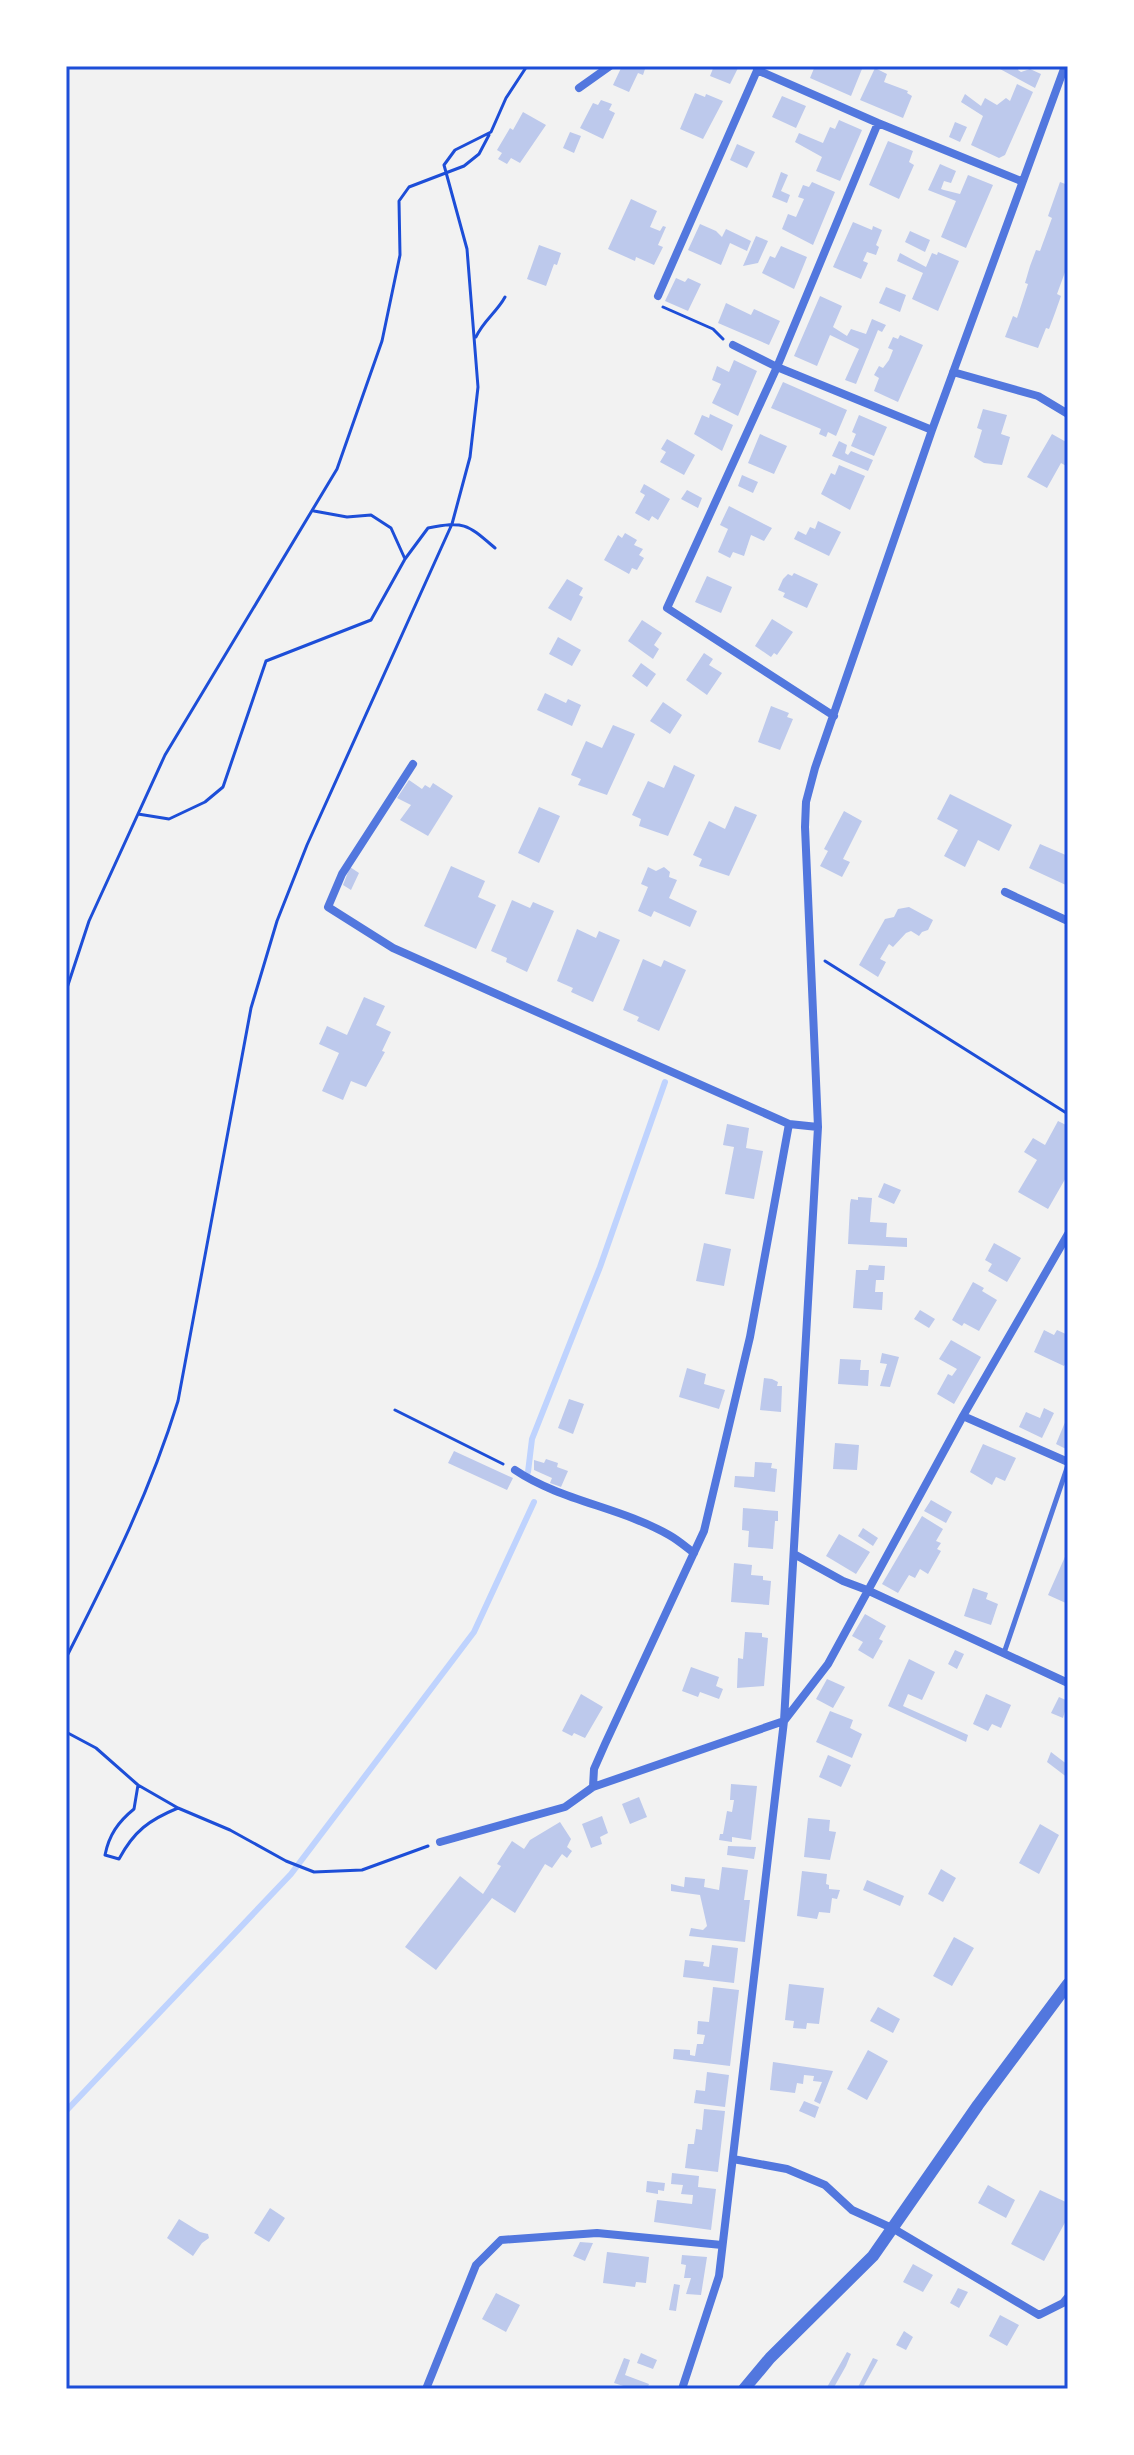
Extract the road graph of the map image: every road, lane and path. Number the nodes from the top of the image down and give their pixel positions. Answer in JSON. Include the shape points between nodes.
{"nodes":[{"id":1,"x":527,"y":66,"type":"edge"},
{"id":2,"x":610,"y":66,"type":"edge"},
{"id":3,"x":1065,"y":66,"type":"edge"},
{"id":4,"x":758,"y":68,"type":"edge"},
{"id":5,"x":579,"y":88,"type":"dead end"},
{"id":6,"x":878,"y":123,"type":"junction"},
{"id":7,"x":491,"y":132,"type":"junction"},
{"id":8,"x":1021,"y":181,"type":"junction"},
{"id":9,"x":658,"y":296,"type":"joint"},
{"id":10,"x":505,"y":297,"type":"dead end"},
{"id":11,"x":474,"y":340,"type":"junction"},
{"id":12,"x":733,"y":345,"type":"joint"},
{"id":13,"x":777,"y":367,"type":"junction"},
{"id":14,"x":953,"y":372,"type":"junction"},
{"id":15,"x":1068,"y":414,"type":"edge"},
{"id":16,"x":932,"y":430,"type":"junction"},
{"id":17,"x":314,"y":511,"type":"junction"},
{"id":18,"x":452,"y":524,"type":"junction"},
{"id":19,"x":495,"y":548,"type":"dead end"},
{"id":20,"x":405,"y":559,"type":"junction"},
{"id":21,"x":834,"y":716,"type":"junction"},
{"id":22,"x":413,"y":764,"type":"dead end"},
{"id":23,"x":138,"y":814,"type":"junction"},
{"id":24,"x":1005,"y":892,"type":"dead end"},
{"id":25,"x":1068,"y":921,"type":"edge"},
{"id":26,"x":811,"y":953,"type":"junction"},
{"id":27,"x":66,"y":991,"type":"edge"},
{"id":28,"x":1068,"y":1114,"type":"edge"},
{"id":29,"x":789,"y":1124,"type":"junction"},
{"id":30,"x":818,"y":1127,"type":"junction"},
{"id":31,"x":1068,"y":1234,"type":"edge"},
{"id":32,"x":1065,"y":1246,"type":"edge"},
{"id":33,"x":395,"y":1410,"type":"dead end"},
{"id":34,"x":963,"y":1416,"type":"junction"},
{"id":35,"x":1068,"y":1463,"type":"edge"},
{"id":36,"x":515,"y":1470,"type":"joint"},
{"id":37,"x":694,"y":1553,"type":"junction"},
{"id":38,"x":794,"y":1554,"type":"junction"},
{"id":39,"x":867,"y":1590,"type":"junction"},
{"id":40,"x":1004,"y":1654,"type":"junction"},
{"id":41,"x":66,"y":1658,"type":"edge"},
{"id":42,"x":1068,"y":1683,"type":"edge"},
{"id":43,"x":784,"y":1721,"type":"junction"},
{"id":44,"x":66,"y":1732,"type":"edge"},
{"id":45,"x":138,"y":1785,"type":"junction"},
{"id":46,"x":593,"y":1787,"type":"junction"},
{"id":47,"x":178,"y":1808,"type":"junction"},
{"id":48,"x":440,"y":1842,"type":"joint"},
{"id":49,"x":1068,"y":1984,"type":"edge"},
{"id":50,"x":733,"y":2159,"type":"junction"},
{"id":51,"x":894,"y":2229,"type":"junction"},
{"id":52,"x":722,"y":2245,"type":"junction"},
{"id":53,"x":1068,"y":2297,"type":"edge"},
{"id":54,"x":426,"y":2389,"type":"edge"},
{"id":55,"x":682,"y":2389,"type":"edge"},
{"id":56,"x":744,"y":2389,"type":"edge"}],
"edges":[{"from":1,"to":7,"type":"path"},
{"from":2,"to":5,"type":"street"},
{"from":3,"to":8,"type":"street"},
{"from":4,"to":6,"type":"street"},
{"from":4,"to":9,"type":"street"},
{"from":6,"to":8,"type":"street"},
{"from":6,"to":13,"type":"street"},
{"from":7,"to":11,"type":"path","via":[[455,150],[444,165],[467,249]]},
{"from":7,"to":17,"type":"path","via":[[479,154],[464,166],[409,187],[399,201],[400,255],[382,341],[337,469]]},
{"from":8,"to":14,"type":"street"},
{"from":9,"to":12,"type":"path","via":[[654,303],[713,329]]},
{"from":10,"to":11,"type":"path"},
{"from":11,"to":18,"type":"path","via":[[478,387],[470,457]]},
{"from":12,"to":13,"type":"street"},
{"from":13,"to":16,"type":"street"},
{"from":13,"to":21,"type":"street","via":[[667,608]]},
{"from":14,"to":15,"type":"street","via":[[1038,396]]},
{"from":14,"to":16,"type":"street"},
{"from":16,"to":21,"type":"street"},
{"from":17,"to":20,"type":"path","via":[[371,515],[391,528]]},
{"from":17,"to":23,"type":"path","via":[[165,755]]},
{"from":18,"to":19,"type":"path","via":[[469,526]]},
{"from":18,"to":20,"type":"path","via":[[428,528]]},
{"from":18,"to":41,"type":"path","via":[[277,921],[251,1008],[178,1401],[134,1524]]},
{"from":20,"to":23,"type":"path","via":[[371,620],[266,661],[223,787],[169,819]]},
{"from":21,"to":26,"type":"street","via":[[806,802]]},
{"from":22,"to":29,"type":"street","via":[[342,874],[328,907],[393,948]]},
{"from":23,"to":27,"type":"path","via":[[89,921]]},
{"from":24,"to":25,"type":"street"},
{"from":26,"to":28,"type":"path"},
{"from":26,"to":30,"type":"street"},
{"from":29,"to":30,"type":"street"},
{"from":29,"to":37,"type":"street","via":[[750,1337],[704,1531]]},
{"from":30,"to":38,"type":"street"},
{"from":31,"to":32,"type":"street"},
{"from":32,"to":34,"type":"street"},
{"from":33,"to":36,"type":"path"},
{"from":34,"to":35,"type":"street"},
{"from":34,"to":39,"type":"street"},
{"from":35,"to":40,"type":"lane"},
{"from":36,"to":37,"type":"street","via":[[535,1484],[640,1521]]},
{"from":37,"to":46,"type":"street","via":[[594,1769]]},
{"from":38,"to":39,"type":"street"},
{"from":38,"to":43,"type":"street"},
{"from":39,"to":40,"type":"street"},
{"from":39,"to":43,"type":"street","via":[[828,1664]]},
{"from":40,"to":42,"type":"street"},
{"from":43,"to":46,"type":"street"},
{"from":43,"to":50,"type":"street"},
{"from":44,"to":45,"type":"path","via":[[96,1748]]},
{"from":45,"to":47,"type":"path"},
{"from":45,"to":47,"type":"path","via":[[134,1809],[109,1838],[105,1855],[119,1859],[131,1837]]},
{"from":46,"to":48,"type":"street","via":[[565,1807]]},
{"from":47,"to":48,"type":"path","via":[[314,1872],[362,1870]]},
{"from":49,"to":51,"type":"street"},
{"from":50,"to":51,"type":"street","via":[[787,2169],[825,2185],[852,2210]]},
{"from":50,"to":52,"type":"street"},
{"from":51,"to":53,"type":"street","via":[[1039,2315]]},
{"from":51,"to":56,"type":"street"},
{"from":52,"to":54,"type":"street","via":[[597,2233],[501,2240],[476,2265]]},
{"from":52,"to":55,"type":"street","via":[[719,2276]]}]}
